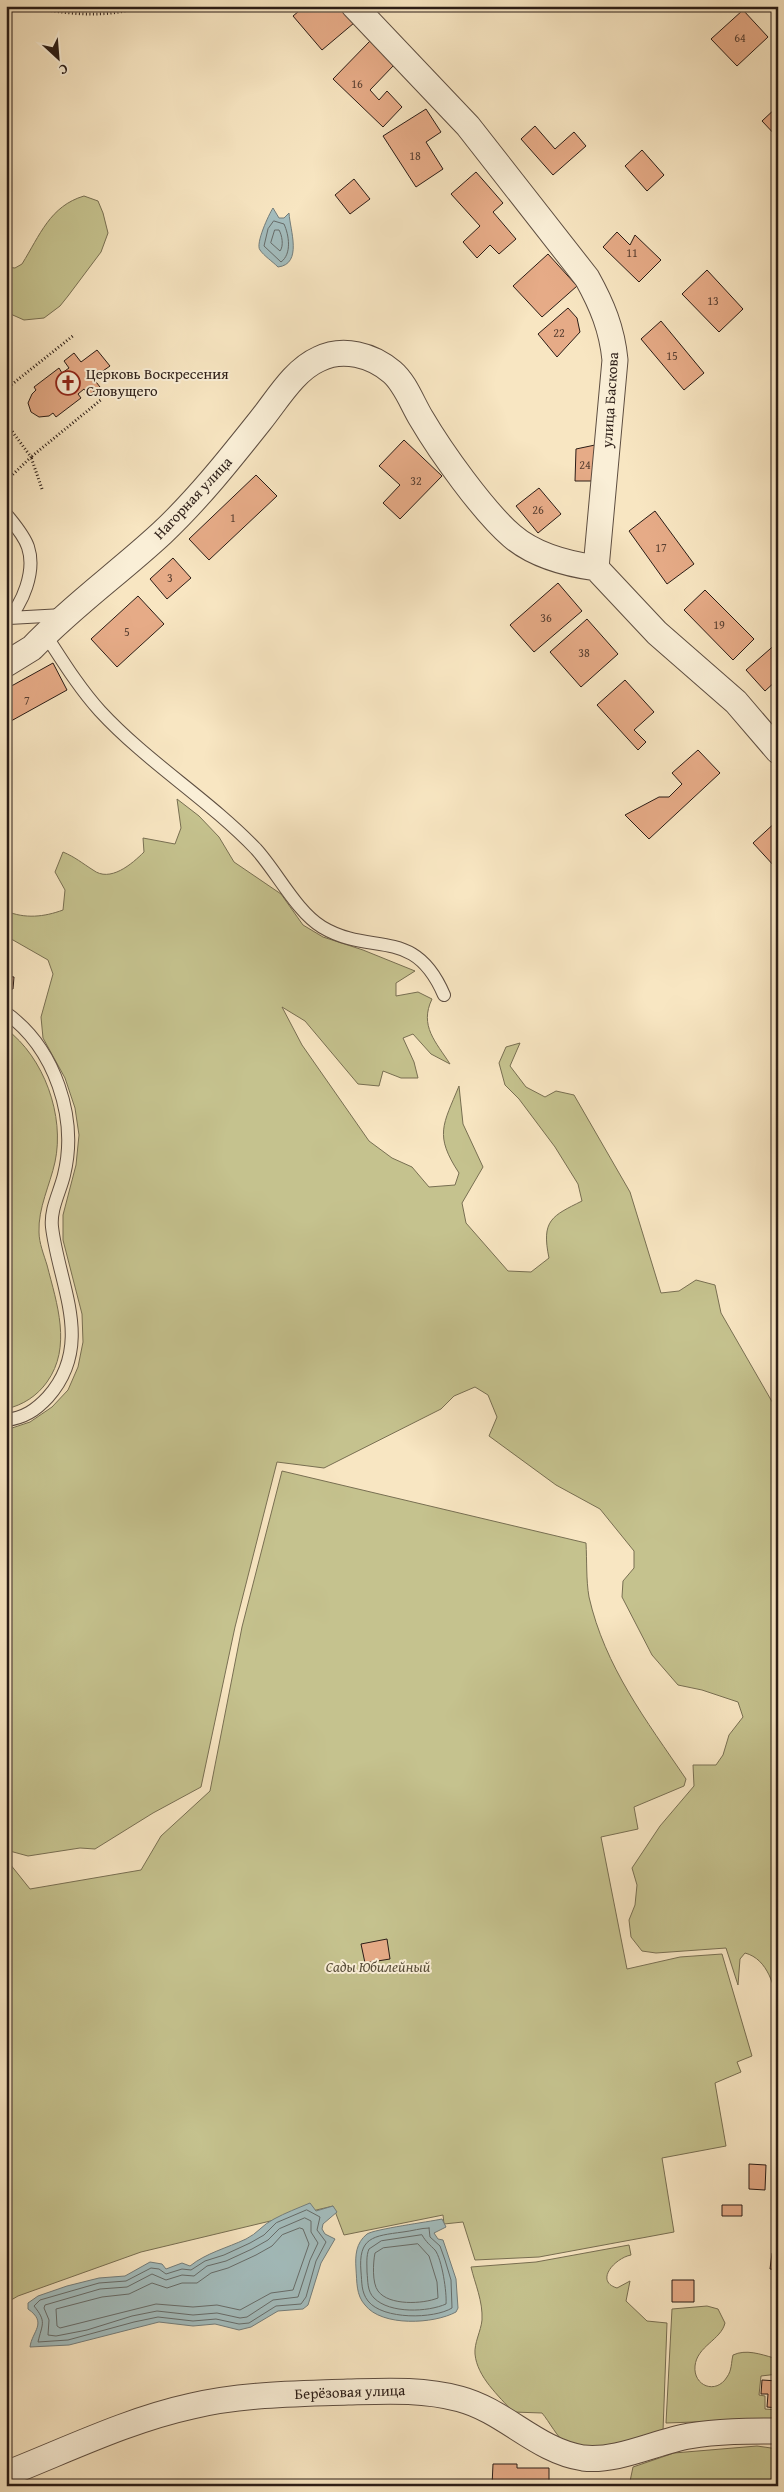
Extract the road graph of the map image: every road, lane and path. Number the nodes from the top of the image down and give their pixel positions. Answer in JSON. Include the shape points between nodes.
{"nodes":[{"id":1,"x":27,"y":6,"type":"edge"},
{"id":2,"x":142,"y":6,"type":"edge"},
{"id":3,"x":354,"y":6,"type":"edge"},
{"id":4,"x":74,"y":335,"type":"dead end"},
{"id":5,"x":6,"y":389,"type":"edge"},
{"id":6,"x":102,"y":399,"type":"dead end"},
{"id":7,"x":6,"y":423,"type":"edge"},
{"id":8,"x":31,"y":458,"type":"junction"},
{"id":9,"x":6,"y":481,"type":"edge"},
{"id":10,"x":42,"y":488,"type":"dead end"},
{"id":11,"x":6,"y":514,"type":"edge"},
{"id":12,"x":596,"y":568,"type":"junction"},
{"id":13,"x":68,"y":615,"type":"junction"},
{"id":14,"x":8,"y":619,"type":"edge"},
{"id":15,"x":45,"y":634,"type":"junction"},
{"id":16,"x":6,"y":664,"type":"edge"},
{"id":17,"x":775,"y":741,"type":"edge"},
{"id":18,"x":444,"y":995,"type":"dead end"},
{"id":19,"x":6,"y":1013,"type":"edge"},
{"id":20,"x":6,"y":1420,"type":"edge"},
{"id":21,"x":778,"y":2432,"type":"edge"},
{"id":22,"x":6,"y":2474,"type":"edge"}],
"edges":[{"from":1,"to":2,"type":"path","via":[[112,13]]},
{"from":3,"to":12,"type":"street","name":"улица Баскова","via":[[468,126],[572,257],[601,302],[612,336],[615,360]]},
{"from":4,"to":5,"type":"path"},
{"from":6,"to":8,"type":"path"},
{"from":7,"to":8,"type":"path"},
{"from":8,"to":9,"type":"path"},
{"from":8,"to":10,"type":"path"},
{"from":11,"to":14,"type":"lane","via":[[24,539],[30,556],[28,582]]},
{"from":12,"to":13,"type":"street","name":"Нагорная улица","via":[[557,558],[526,546],[512,536],[446,455],[394,373],[379,362],[359,354],[338,353],[318,359],[296,376],[185,511]]},
{"from":12,"to":17,"type":"street","via":[[657,633]]},
{"from":13,"to":14,"type":"lane"},
{"from":13,"to":15,"type":"street","name":"Нагорная улица"},
{"from":15,"to":16,"type":"street","name":"Нагорная улица","via":[[32,648]]},
{"from":15,"to":18,"type":"lane","via":[[100,711],[255,848],[310,916],[334,933],[411,952],[432,972]]},
{"from":19,"to":20,"type":"lane","via":[[37,1043],[51,1067],[68,1126],[68,1150],[52,1226],[68,1299],[72,1348],[66,1370],[38,1408]]},
{"from":21,"to":22,"type":"street","name":"Берёзовая улица","via":[[697,2435],[605,2457],[585,2458],[544,2444],[485,2409],[461,2399],[410,2390],[305,2393],[192,2405]]}]}
